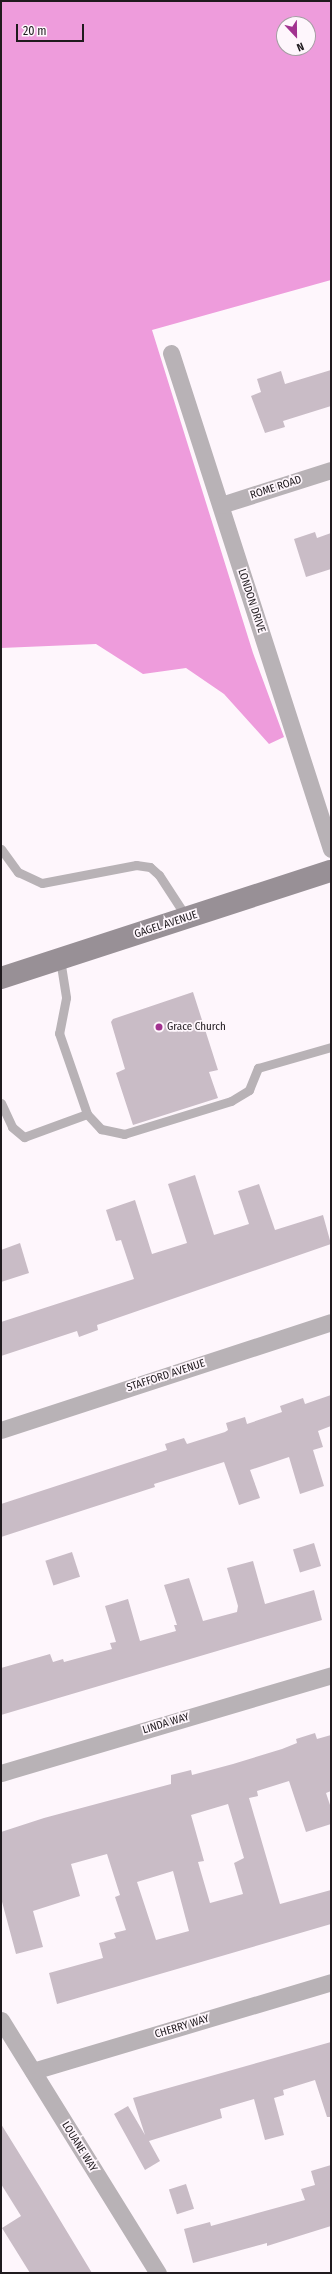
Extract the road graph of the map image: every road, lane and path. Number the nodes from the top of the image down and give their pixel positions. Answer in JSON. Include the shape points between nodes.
{"nodes":[{"id":1,"x":171,"y":352,"type":"dead end"},
{"id":2,"x":331,"y":470,"type":"edge"},
{"id":3,"x":221,"y":506,"type":"junction"},
{"id":4,"x":1,"y":849,"type":"edge"},
{"id":5,"x":331,"y":849,"type":"edge"},
{"id":6,"x":331,"y":871,"type":"edge"},
{"id":7,"x":187,"y":918,"type":"junction"},
{"id":8,"x":60,"y":959,"type":"junction"},
{"id":9,"x":1,"y":978,"type":"edge"},
{"id":10,"x":331,"y":1047,"type":"edge"},
{"id":11,"x":1,"y":1103,"type":"edge"},
{"id":12,"x":87,"y":1114,"type":"junction"},
{"id":13,"x":331,"y":1322,"type":"edge"},
{"id":14,"x":1,"y":1430,"type":"edge"},
{"id":15,"x":331,"y":1675,"type":"edge"},
{"id":16,"x":1,"y":1773,"type":"edge"},
{"id":17,"x":331,"y":1982,"type":"edge"},
{"id":18,"x":1,"y":2020,"type":"edge"},
{"id":19,"x":32,"y":2071,"type":"junction"},
{"id":20,"x":158,"y":2273,"type":"edge"}],
"edges":[{"from":1,"to":3,"type":"street","name":"LONDON DRIVE"},
{"from":2,"to":3,"type":"street","name":"ROME ROAD"},
{"from":3,"to":5,"type":"street","name":"LONDON DRIVE"},
{"from":4,"to":7,"type":"lane","via":[[18,872],[42,882],[136,865],[150,867],[159,875]]},
{"from":6,"to":7,"type":"street","name":"GAGEL AVENUE"},
{"from":7,"to":8,"type":"street","name":"GAGEL AVENUE"},
{"from":8,"to":9,"type":"street","name":"GAGEL AVENUE"},
{"from":8,"to":12,"type":"lane","via":[[66,998],[59,1033]]},
{"from":10,"to":12,"type":"lane","via":[[258,1068],[250,1090],[231,1101],[124,1134],[101,1129]]},
{"from":11,"to":12,"type":"lane","via":[[12,1127],[24,1137]]},
{"from":13,"to":14,"type":"street","name":"STAFFORD AVENUE"},
{"from":15,"to":16,"type":"street","name":"LINDA WAY"},
{"from":17,"to":19,"type":"street","name":"CHERRY WAY"},
{"from":18,"to":19,"type":"street","name":"LOUANE WAY"},
{"from":19,"to":20,"type":"street","name":"LOUANE WAY"}]}
